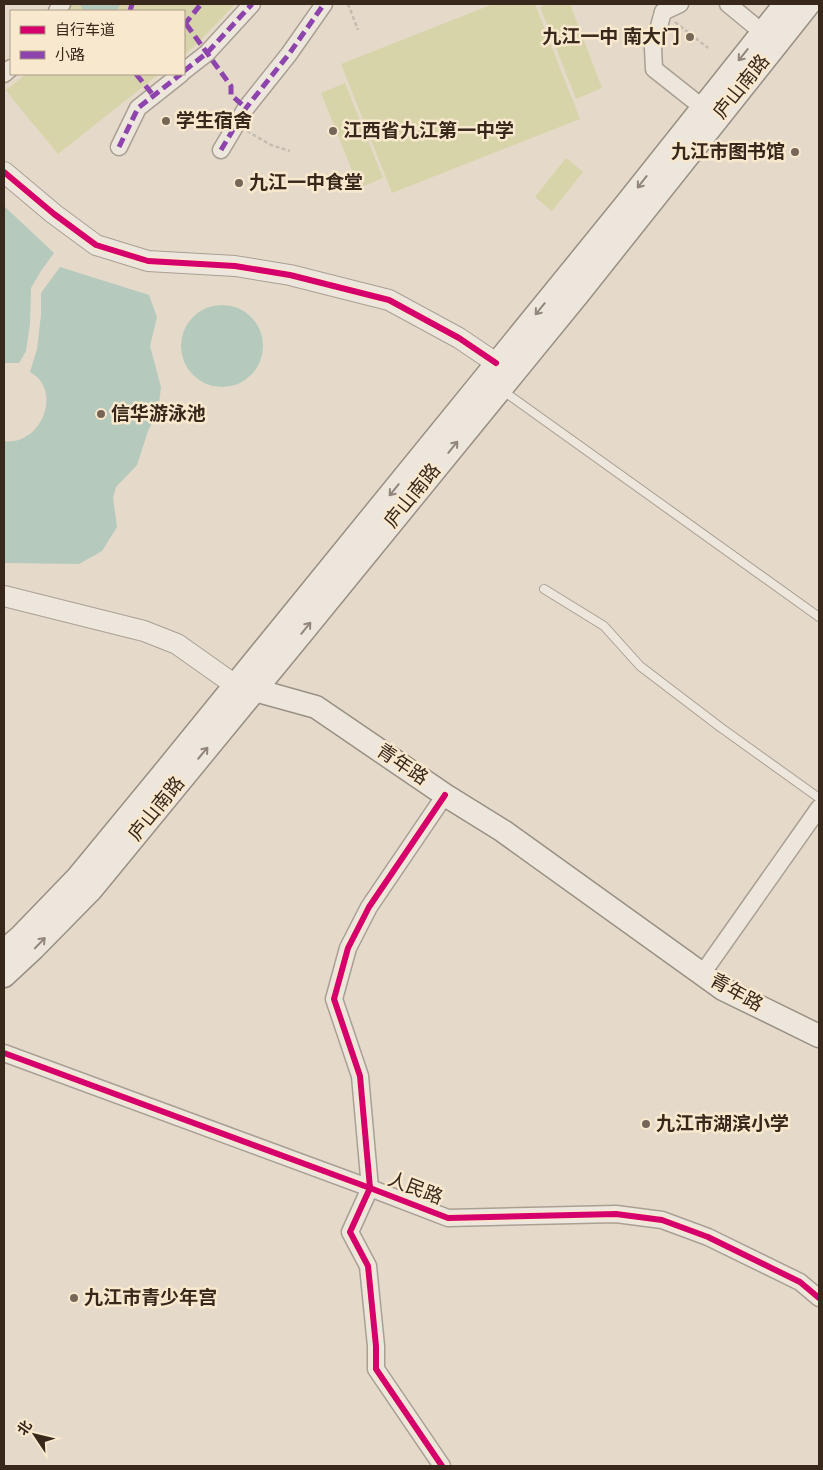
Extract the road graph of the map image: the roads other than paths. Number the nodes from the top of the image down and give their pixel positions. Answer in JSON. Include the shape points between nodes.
{"nodes":[{"id":1,"x":252,"y":4,"type":"edge"},
{"id":2,"x":324,"y":4,"type":"edge"},
{"id":3,"x":680,"y":4,"type":"edge"},
{"id":4,"x":728,"y":4,"type":"edge"},
{"id":5,"x":785,"y":4,"type":"edge"},
{"id":6,"x":809,"y":4,"type":"edge"},
{"id":7,"x":657,"y":8,"type":"edge"},
{"id":8,"x":762,"y":32,"type":"junction"},
{"id":9,"x":185,"y":70,"type":"edge"},
{"id":10,"x":180,"y":75,"type":"edge"},
{"id":11,"x":702,"y":108,"type":"junction"},
{"id":12,"x":119,"y":147,"type":"dead end"},
{"id":13,"x":221,"y":150,"type":"dead end"},
{"id":14,"x":4,"y":172,"type":"edge"},
{"id":15,"x":496,"y":363,"type":"junction"},
{"id":16,"x":501,"y":388,"type":"junction"},
{"id":17,"x":544,"y":589,"type":"dead end"},
{"id":18,"x":4,"y":596,"type":"edge"},
{"id":19,"x":819,"y":617,"type":"edge"},
{"id":20,"x":245,"y":687,"type":"junction"},
{"id":21,"x":445,"y":795,"type":"junction"},
{"id":22,"x":819,"y":798,"type":"edge"},
{"id":23,"x":819,"y":808,"type":"edge"},
{"id":24,"x":4,"y":951,"type":"edge"},
{"id":25,"x":702,"y":974,"type":"junction"},
{"id":26,"x":4,"y":976,"type":"edge"},
{"id":27,"x":819,"y":1036,"type":"edge"},
{"id":28,"x":4,"y":1053,"type":"edge"},
{"id":29,"x":370,"y":1188,"type":"junction"},
{"id":30,"x":819,"y":1298,"type":"edge"},
{"id":31,"x":442,"y":1466,"type":"edge"}],
"edges":[{"from":1,"to":9,"type":"street","via":[[207,53]]},
{"from":2,"to":13,"type":"street","via":[[246,108]]},
{"from":3,"to":7,"type":"street"},
{"from":4,"to":8,"type":"street"},
{"from":5,"to":8,"type":"main road","name":"庐山南路"},
{"from":6,"to":16,"type":"main road","name":"庐山南路"},
{"from":7,"to":11,"type":"street","via":[[654,69]]},
{"from":8,"to":11,"type":"main road","name":"庐山南路","one_way":true},
{"from":10,"to":12,"type":"street","via":[[138,108]]},
{"from":11,"to":15,"type":"main road","name":"庐山南路","one_way":true},
{"from":14,"to":15,"type":"street","via":[[96,244],[148,260],[235,266],[290,274],[389,300]]},
{"from":15,"to":20,"type":"main road","name":"庐山南路","one_way":true},
{"from":16,"to":19,"type":"lane"},
{"from":20,"to":16,"type":"main road","name":"庐山南路","one_way":true},
{"from":17,"to":22,"type":"lane","via":[[604,626],[640,666]]},
{"from":18,"to":20,"type":"street","name":"青年路","via":[[144,631],[177,644]]},
{"from":20,"to":21,"type":"main road","name":"青年路","via":[[316,707]]},
{"from":20,"to":24,"type":"main road","name":"庐山南路","via":[[77,878]]},
{"from":26,"to":20,"type":"main road","name":"庐山南路","one_way":true,"via":[[91,890]]},
{"from":21,"to":25,"type":"main road","name":"青年路","via":[[503,831]]},
{"from":21,"to":29,"type":"street","via":[[369,906],[348,948],[334,999],[360,1076]]},
{"from":23,"to":25,"type":"street"},
{"from":25,"to":27,"type":"main road","name":"青年路","via":[[723,989]]},
{"from":28,"to":29,"type":"street","name":"人民路"},
{"from":29,"to":30,"type":"street","name":"人民路","via":[[448,1218],[616,1214],[662,1220],[716,1241],[800,1282]]},
{"from":29,"to":31,"type":"street","via":[[350,1232],[368,1266],[376,1369]]}]}
